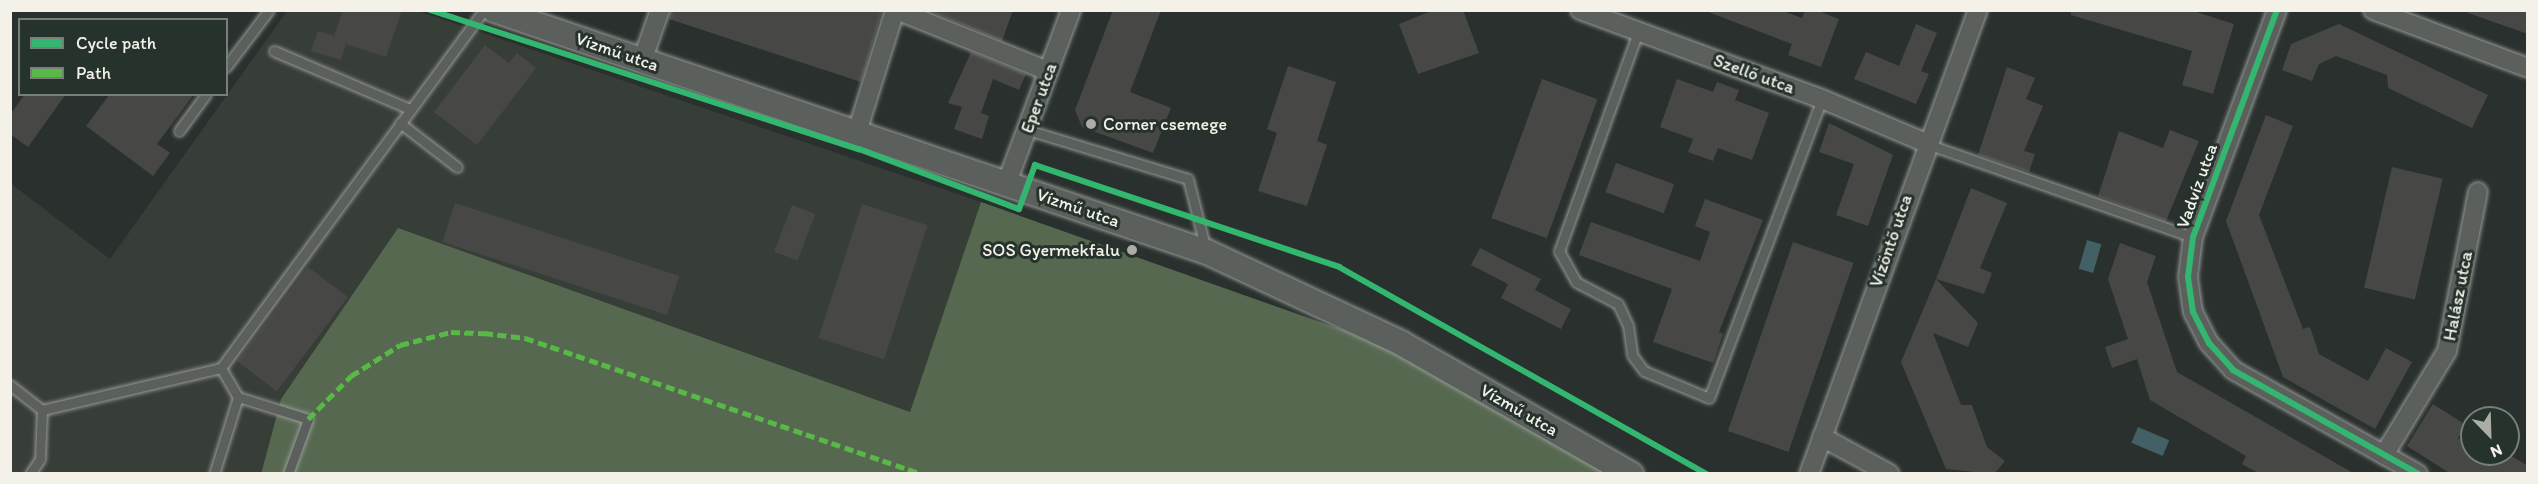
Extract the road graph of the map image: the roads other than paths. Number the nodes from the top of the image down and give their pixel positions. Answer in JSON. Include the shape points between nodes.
{"nodes":[{"id":1,"x":269,"y":10,"type":"edge"},
{"id":2,"x":484,"y":10,"type":"edge"},
{"id":3,"x":495,"y":10,"type":"edge"},
{"id":4,"x":660,"y":10,"type":"edge"},
{"id":5,"x":896,"y":10,"type":"edge"},
{"id":6,"x":1071,"y":10,"type":"edge"},
{"id":7,"x":1580,"y":10,"type":"edge"},
{"id":8,"x":1978,"y":10,"type":"edge"},
{"id":9,"x":2277,"y":10,"type":"edge"},
{"id":10,"x":2373,"y":10,"type":"edge"},
{"id":11,"x":1638,"y":32,"type":"junction"},
{"id":12,"x":274,"y":51,"type":"dead end"},
{"id":13,"x":642,"y":61,"type":"junction"},
{"id":14,"x":228,"y":64,"type":"edge"},
{"id":15,"x":2528,"y":68,"type":"edge"},
{"id":16,"x":1048,"y":71,"type":"junction"},
{"id":17,"x":204,"y":96,"type":"edge"},
{"id":18,"x":1822,"y":99,"type":"junction"},
{"id":19,"x":410,"y":109,"type":"junction"},
{"id":20,"x":400,"y":123,"type":"junction"},
{"id":21,"x":1028,"y":130,"type":"junction"},
{"id":22,"x":178,"y":131,"type":"dead end"},
{"id":23,"x":857,"y":132,"type":"junction"},
{"id":24,"x":1926,"y":143,"type":"junction"},
{"id":25,"x":457,"y":167,"type":"dead end"},
{"id":26,"x":1006,"y":185,"type":"junction"},
{"id":27,"x":2478,"y":192,"type":"dead end"},
{"id":28,"x":2193,"y":237,"type":"junction"},
{"id":29,"x":1207,"y":252,"type":"junction"},
{"id":30,"x":221,"y":368,"type":"junction"},
{"id":31,"x":10,"y":385,"type":"edge"},
{"id":32,"x":238,"y":397,"type":"junction"},
{"id":33,"x":42,"y":411,"type":"junction"},
{"id":34,"x":1822,"y":437,"type":"junction"},
{"id":35,"x":2384,"y":454,"type":"junction"},
{"id":36,"x":30,"y":474,"type":"edge"},
{"id":37,"x":214,"y":474,"type":"edge"},
{"id":38,"x":288,"y":474,"type":"edge"},
{"id":39,"x":1631,"y":474,"type":"edge"},
{"id":40,"x":1809,"y":474,"type":"edge"},
{"id":41,"x":1890,"y":474,"type":"edge"},
{"id":42,"x":2418,"y":474,"type":"edge"}],
"edges":[{"from":1,"to":14,"type":"lane"},
{"from":2,"to":19,"type":"lane"},
{"from":3,"to":13,"type":"main road","name":"Vízmű utca"},
{"from":4,"to":13,"type":"street"},
{"from":5,"to":16,"type":"street"},
{"from":5,"to":23,"type":"street"},
{"from":6,"to":16,"type":"street","name":"Eper utca"},
{"from":7,"to":11,"type":"street","name":"Szellő utca"},
{"from":8,"to":24,"type":"street","name":"Vízöntő utca"},
{"from":9,"to":28,"type":"street","name":"Vadvíz utca"},
{"from":10,"to":15,"type":"street"},
{"from":11,"to":18,"type":"street","name":"Szellő utca"},
{"from":11,"to":18,"type":"lane","via":[[1559,251],[1576,282],[1618,304],[1628,325],[1632,355],[1644,371],[1709,398]]},
{"from":12,"to":19,"type":"lane"},
{"from":13,"to":23,"type":"main road","name":"Vízmű utca"},
{"from":16,"to":21,"type":"street","name":"Eper utca"},
{"from":17,"to":22,"type":"lane"},
{"from":18,"to":24,"type":"street","name":"Szellő utca"},
{"from":19,"to":20,"type":"lane"},
{"from":20,"to":25,"type":"lane"},
{"from":20,"to":30,"type":"lane"},
{"from":21,"to":26,"type":"street","name":"Eper utca"},
{"from":21,"to":29,"type":"lane","via":[[1188,179]]},
{"from":23,"to":26,"type":"main road","name":"Vízmű utca"},
{"from":24,"to":28,"type":"lane"},
{"from":24,"to":34,"type":"street","name":"Vízöntő utca"},
{"from":26,"to":29,"type":"main road","name":"Vízmű utca"},
{"from":27,"to":35,"type":"street","name":"Halász utca","via":[[2447,351]]},
{"from":28,"to":35,"type":"street","name":"Vadvíz utca","via":[[2188,277],[2193,312],[2210,343],[2233,370]]},
{"from":29,"to":39,"type":"main road","name":"Vízmű utca","via":[[1401,343]]},
{"from":30,"to":32,"type":"lane"},
{"from":30,"to":33,"type":"lane"},
{"from":31,"to":33,"type":"lane"},
{"from":32,"to":37,"type":"lane"},
{"from":32,"to":38,"type":"lane","via":[[280,406],[308,419]]},
{"from":33,"to":36,"type":"lane","via":[[40,459]]},
{"from":34,"to":40,"type":"street","name":"Vízöntő utca"},
{"from":34,"to":41,"type":"street"},
{"from":35,"to":42,"type":"street","name":"Vadvíz utca"}]}
